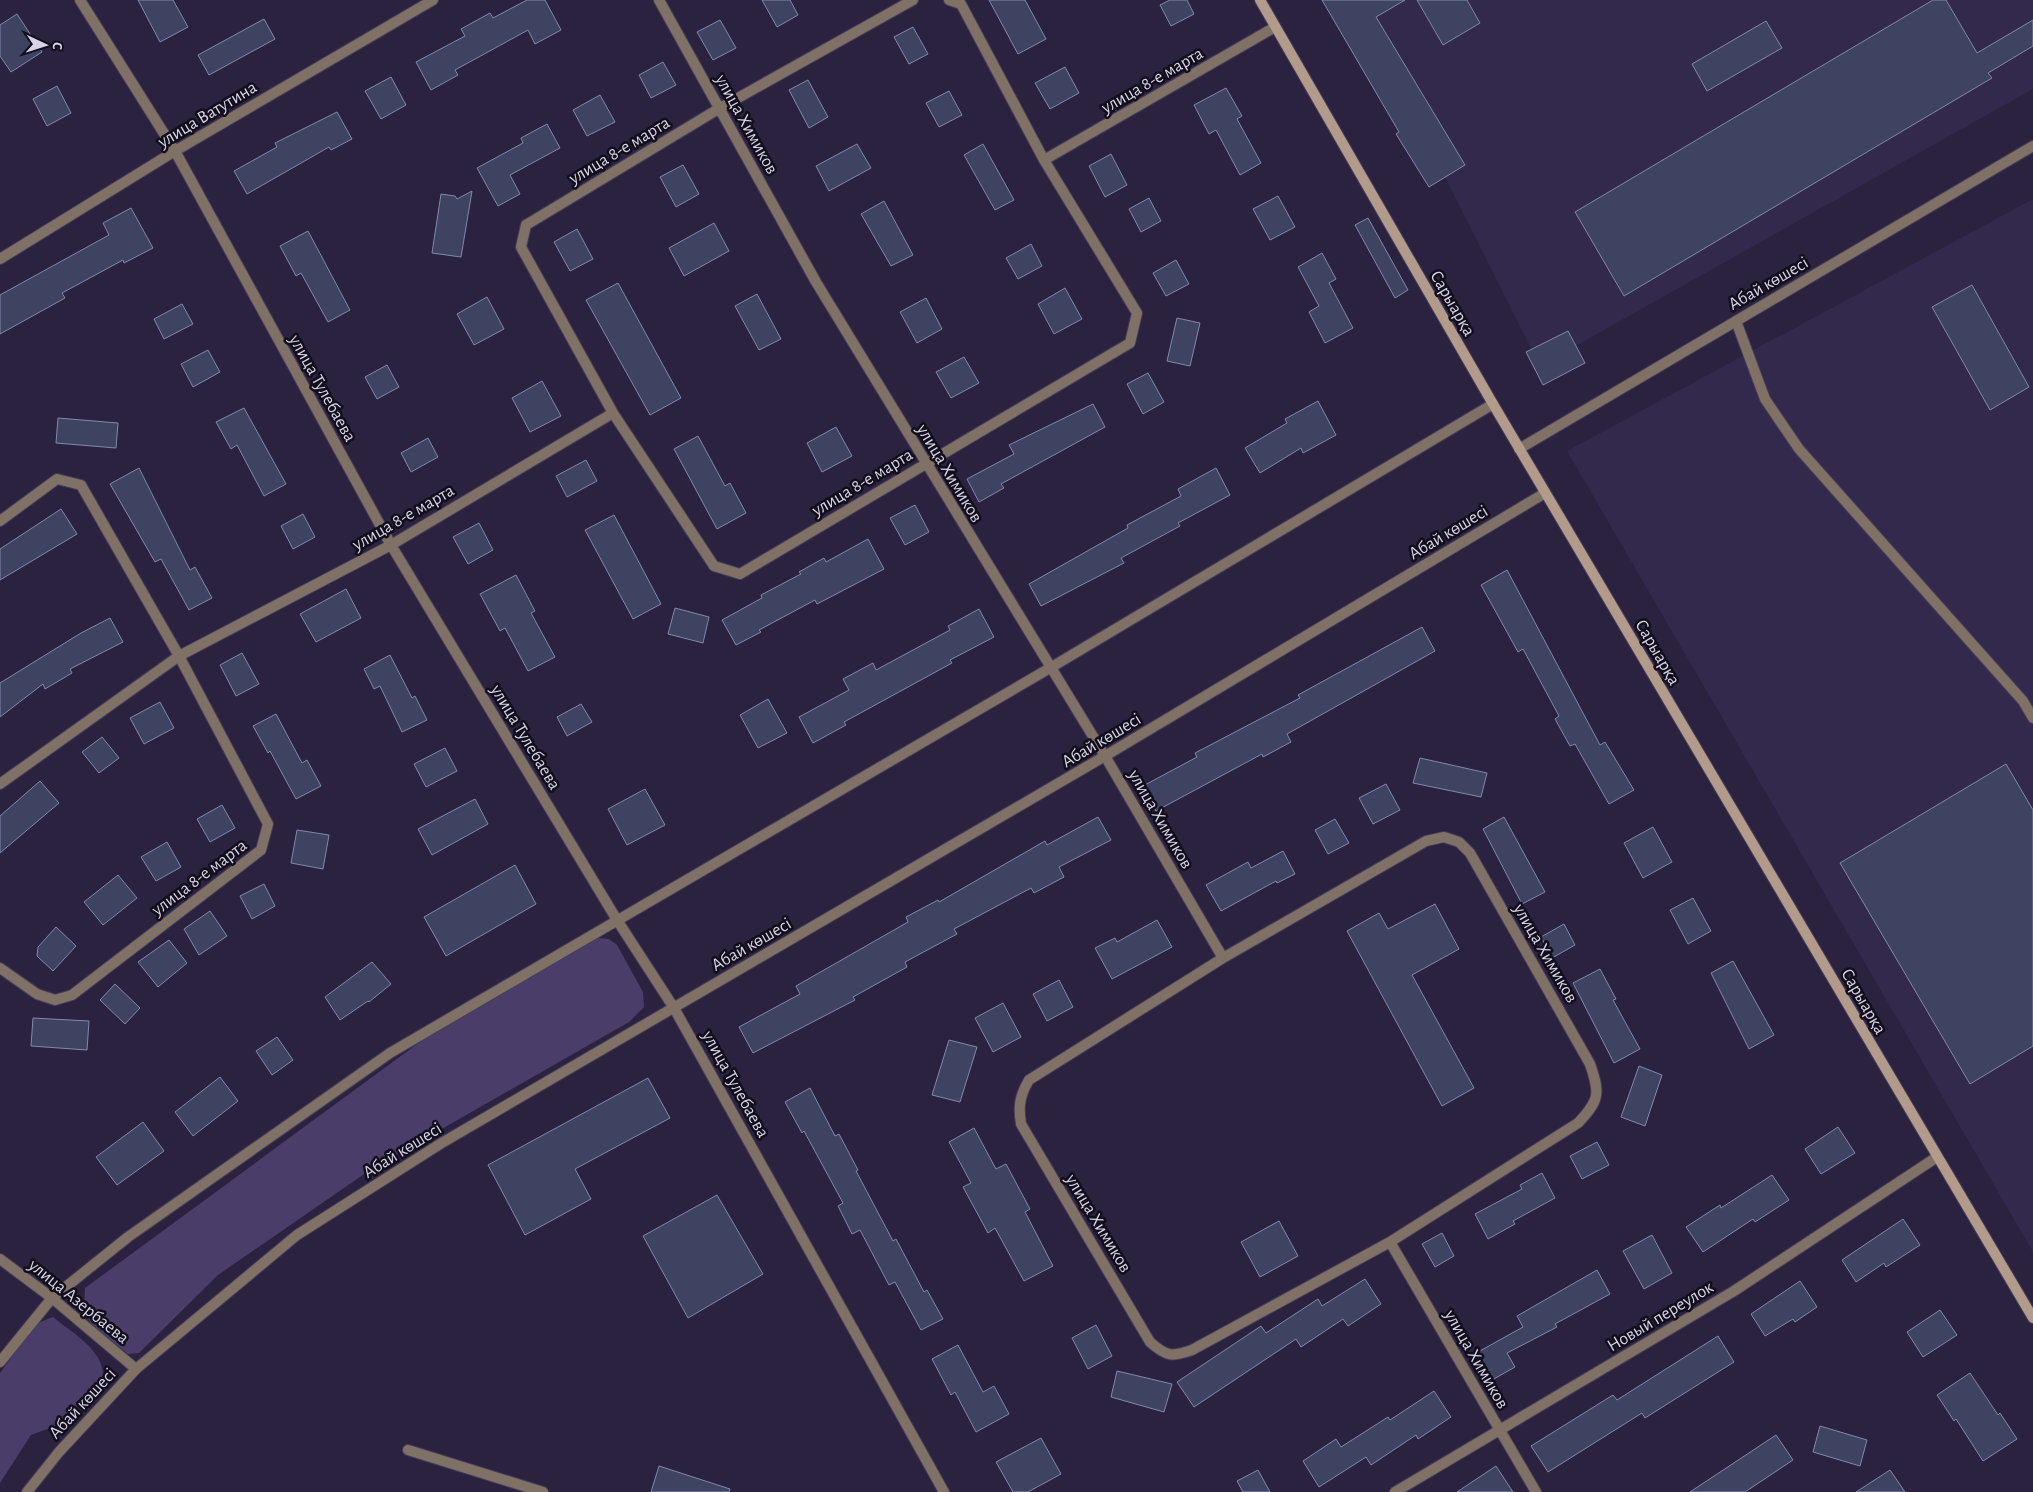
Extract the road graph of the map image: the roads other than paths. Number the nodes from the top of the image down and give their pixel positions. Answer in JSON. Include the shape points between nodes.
{"nodes":[{"id":1,"x":80,"y":0,"type":"edge"},
{"id":2,"x":432,"y":0,"type":"edge"},
{"id":3,"x":659,"y":0,"type":"edge"},
{"id":4,"x":913,"y":0,"type":"edge"},
{"id":5,"x":950,"y":0,"type":"edge"},
{"id":6,"x":1260,"y":0,"type":"edge"},
{"id":7,"x":1275,"y":27,"type":"junction"},
{"id":8,"x":720,"y":108,"type":"junction"},
{"id":9,"x":2033,"y":146,"type":"edge"},
{"id":10,"x":175,"y":151,"type":"junction"},
{"id":11,"x":1044,"y":160,"type":"junction"},
{"id":12,"x":0,"y":259,"type":"edge"},
{"id":13,"x":1736,"y":321,"type":"junction"},
{"id":14,"x":1493,"y":404,"type":"junction"},
{"id":15,"x":613,"y":413,"type":"junction"},
{"id":16,"x":1519,"y":449,"type":"junction"},
{"id":17,"x":925,"y":464,"type":"junction"},
{"id":18,"x":1545,"y":493,"type":"junction"},
{"id":19,"x":0,"y":521,"type":"edge"},
{"id":20,"x":391,"y":545,"type":"junction"},
{"id":21,"x":179,"y":656,"type":"junction"},
{"id":22,"x":1050,"y":668,"type":"junction"},
{"id":23,"x":2033,"y":718,"type":"edge"},
{"id":24,"x":1106,"y":756,"type":"junction"},
{"id":25,"x":0,"y":784,"type":"edge"},
{"id":26,"x":617,"y":920,"type":"junction"},
{"id":27,"x":1223,"y":958,"type":"junction"},
{"id":28,"x":0,"y":968,"type":"edge"},
{"id":29,"x":674,"y":1008,"type":"junction"},
{"id":30,"x":1937,"y":1157,"type":"junction"},
{"id":31,"x":1390,"y":1242,"type":"junction"},
{"id":32,"x":0,"y":1259,"type":"edge"},
{"id":33,"x":52,"y":1298,"type":"junction"},
{"id":34,"x":2033,"y":1318,"type":"edge"},
{"id":35,"x":0,"y":1362,"type":"edge"},
{"id":36,"x":136,"y":1369,"type":"junction"},
{"id":37,"x":1499,"y":1430,"type":"junction"},
{"id":38,"x":408,"y":1450,"type":"dead end"},
{"id":39,"x":27,"y":1492,"type":"edge"},
{"id":40,"x":543,"y":1492,"type":"edge"},
{"id":41,"x":944,"y":1492,"type":"edge"},
{"id":42,"x":1395,"y":1492,"type":"edge"},
{"id":43,"x":1536,"y":1492,"type":"edge"}],
"edges":[{"from":1,"to":10,"type":"street","name":"улица Тулебаева"},
{"from":2,"to":10,"type":"street","name":"улица Ватутина"},
{"from":3,"to":8,"type":"street","name":"улица Химиков"},
{"from":4,"to":8,"type":"street","name":"улица 8-е марта"},
{"from":5,"to":11,"type":"street","name":"улица 8-е марта","via":[[962,4]]},
{"from":6,"to":7,"type":"main road","name":"Сарыарқа"},
{"from":7,"to":11,"type":"street","name":"улица 8-е марта"},
{"from":7,"to":14,"type":"main road","name":"Сарыарқа"},
{"from":8,"to":15,"type":"street","name":"улица 8-е марта","via":[[526,225],[521,247]]},
{"from":8,"to":17,"type":"street","name":"улица Химиков","via":[[816,282]]},
{"from":9,"to":13,"type":"street","name":"Абай көшесі"},
{"from":10,"to":12,"type":"street","name":"улица Ватутина"},
{"from":10,"to":20,"type":"street","name":"улица Тулебаева"},
{"from":11,"to":17,"type":"street","name":"улица 8-е марта","via":[[1137,313],[1130,343]]},
{"from":13,"to":16,"type":"street","name":"Абай көшесі"},
{"from":13,"to":23,"type":"street","via":[[1765,399],[1799,449],[2023,701]]},
{"from":14,"to":16,"type":"main road","name":"Сарыарқа"},
{"from":14,"to":22,"type":"street"},
{"from":15,"to":17,"type":"street","name":"улица 8-е марта","via":[[714,566],[740,574]]},
{"from":15,"to":20,"type":"street","name":"улица 8-е марта"},
{"from":16,"to":18,"type":"main road","name":"Сарыарқа"},
{"from":17,"to":22,"type":"street","name":"улица Химиков"},
{"from":18,"to":24,"type":"street","name":"Абай көшесі"},
{"from":18,"to":30,"type":"main road","name":"Сарыарқа"},
{"from":19,"to":21,"type":"street","name":"улица 8-е марта","via":[[57,479],[82,485]]},
{"from":20,"to":21,"type":"street","name":"улица 8-е марта"},
{"from":20,"to":26,"type":"street","name":"улица Тулебаева"},
{"from":21,"to":25,"type":"street","name":"улица 8-е марта"},
{"from":21,"to":28,"type":"street","name":"улица 8-е марта","via":[[268,824],[261,850],[72,995],[55,1000],[37,994]]},
{"from":22,"to":24,"type":"street","name":"улица Химиков"},
{"from":22,"to":26,"type":"street"},
{"from":24,"to":27,"type":"street","name":"улица Химиков"},
{"from":24,"to":29,"type":"street","name":"Абай көшесі"},
{"from":26,"to":29,"type":"street","name":"улица Тулебаева"},
{"from":26,"to":33,"type":"street","via":[[390,1053],[128,1237]]},
{"from":27,"to":31,"type":"street","name":"улица Химиков","via":[[1029,1080],[1018,1106],[1021,1124],[1150,1342],[1162,1352],[1176,1356],[1192,1350]]},
{"from":27,"to":31,"type":"street","name":"улица Химиков","via":[[1426,841],[1444,837],[1459,842],[1470,853],[1590,1064],[1598,1086],[1593,1108],[1578,1123]]},
{"from":29,"to":36,"type":"street","name":"Абай көшесі","via":[[440,1144],[297,1235]]},
{"from":29,"to":41,"type":"street","name":"улица Тулебаева"},
{"from":30,"to":34,"type":"main road","name":"Сарыарқа"},
{"from":30,"to":37,"type":"street","name":"Новый переулок","via":[[1734,1291]]},
{"from":31,"to":37,"type":"street","name":"улица Химиков"},
{"from":32,"to":33,"type":"street","name":"улица Азербаева"},
{"from":33,"to":35,"type":"street"},
{"from":33,"to":36,"type":"street","name":"улица Азербаева"},
{"from":36,"to":39,"type":"street","name":"Абай көшесі","via":[[59,1452]]},
{"from":37,"to":42,"type":"street","name":"Новый переулок"},
{"from":37,"to":43,"type":"street","name":"улица Химиков"},
{"from":38,"to":40,"type":"street"}]}
